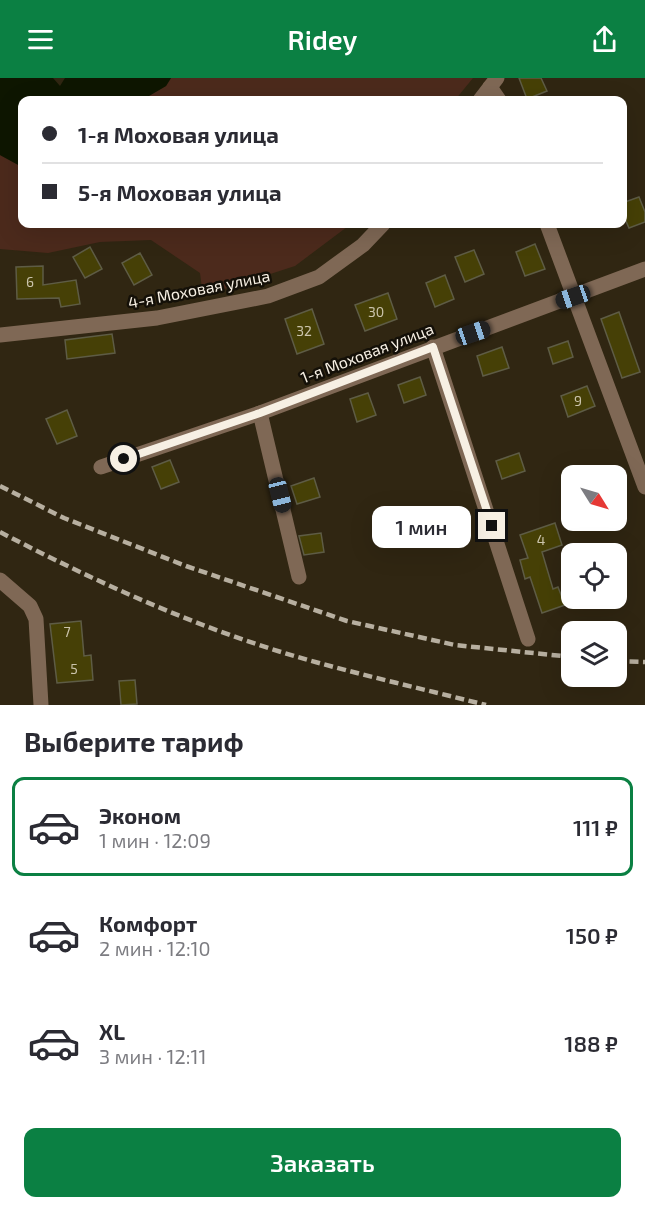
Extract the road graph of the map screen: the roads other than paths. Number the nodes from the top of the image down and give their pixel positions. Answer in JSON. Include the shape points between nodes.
{"nodes":[{"id":1,"x":493,"y":83,"type":"edge"},
{"id":2,"x":483,"y":96,"type":"edge"},
{"id":3,"x":379,"y":228,"type":"edge"},
{"id":4,"x":548,"y":228,"type":"edge"},
{"id":5,"x":645,"y":269,"type":"edge"},
{"id":6,"x":573,"y":297,"type":"junction"},
{"id":7,"x":0,"y":335,"type":"edge"},
{"id":8,"x":433,"y":347,"type":"junction"},
{"id":9,"x":260,"y":413,"type":"junction"},
{"id":10,"x":101,"y":467,"type":"dead end"},
{"id":11,"x":645,"y":487,"type":"edge"},
{"id":12,"x":299,"y":577,"type":"dead end"},
{"id":13,"x":0,"y":580,"type":"edge"},
{"id":14,"x":528,"y":639,"type":"dead end"},
{"id":15,"x":41,"y":705,"type":"edge"}],
"edges":[{"from":1,"to":2,"type":"street"},
{"from":3,"to":7,"type":"street","name":"4-я Моховая улица","via":[[319,277],[268,296],[157,318]]},
{"from":4,"to":6,"type":"street"},
{"from":5,"to":6,"type":"street","name":"1-я Моховая улица"},
{"from":6,"to":8,"type":"street","name":"1-я Моховая улица"},
{"from":6,"to":11,"type":"street"},
{"from":8,"to":9,"type":"street","name":"1-я Моховая улица"},
{"from":8,"to":14,"type":"street"},
{"from":9,"to":10,"type":"street","name":"1-я Моховая улица"},
{"from":9,"to":12,"type":"street"},
{"from":13,"to":15,"type":"street","via":[[30,606],[36,619]]}]}
